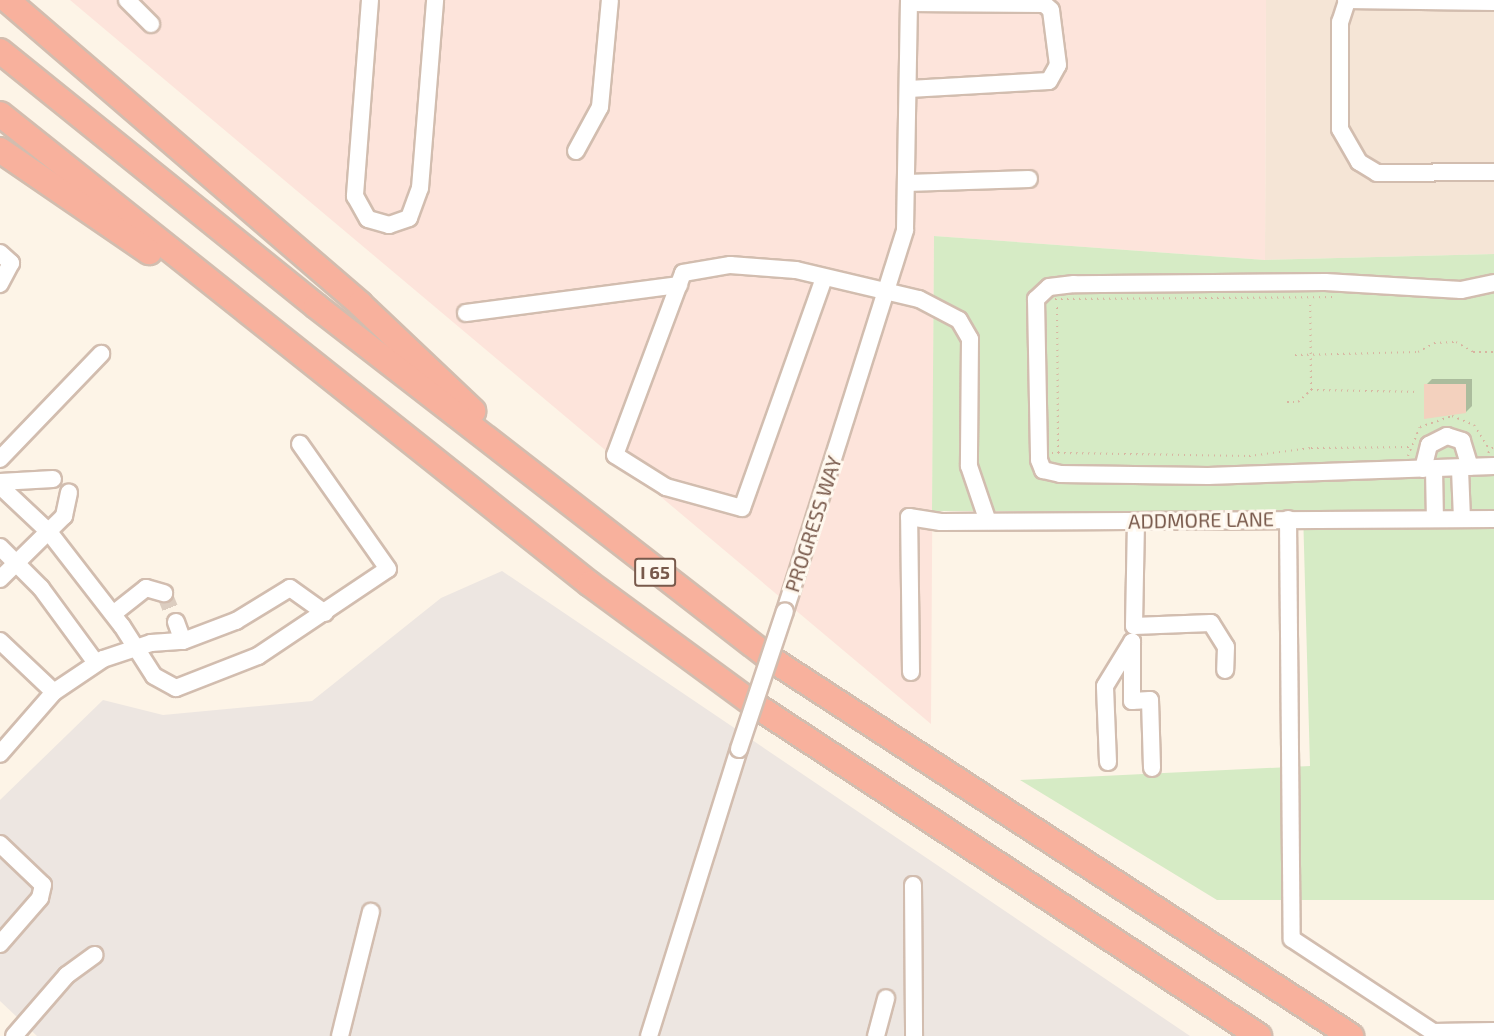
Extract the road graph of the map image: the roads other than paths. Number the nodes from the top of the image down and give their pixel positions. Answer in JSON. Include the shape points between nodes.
{"nodes":[{"id":1,"x":7,"y":0,"type":"edge"},
{"id":2,"x":127,"y":0,"type":"edge"},
{"id":3,"x":370,"y":0,"type":"edge"},
{"id":4,"x":435,"y":0,"type":"edge"},
{"id":5,"x":610,"y":0,"type":"edge"},
{"id":6,"x":909,"y":1,"type":"edge"},
{"id":7,"x":1347,"y":1,"type":"edge"},
{"id":8,"x":1494,"y":2,"type":"edge"},
{"id":9,"x":151,"y":24,"type":"dead end"},
{"id":10,"x":0,"y":51,"type":"edge"},
{"id":11,"x":909,"y":89,"type":"junction"},
{"id":12,"x":0,"y":114,"type":"edge"},
{"id":13,"x":0,"y":150,"type":"edge"},
{"id":14,"x":576,"y":151,"type":"dead end"},
{"id":15,"x":1494,"y":172,"type":"edge"},
{"id":16,"x":1029,"y":179,"type":"dead end"},
{"id":17,"x":907,"y":183,"type":"junction"},
{"id":18,"x":0,"y":253,"type":"edge"},
{"id":19,"x":824,"y":278,"type":"junction"},
{"id":20,"x":0,"y":284,"type":"edge"},
{"id":21,"x":1494,"y":284,"type":"edge"},
{"id":22,"x":679,"y":285,"type":"junction"},
{"id":23,"x":887,"y":294,"type":"junction"},
{"id":24,"x":466,"y":313,"type":"dead end"},
{"id":25,"x":100,"y":354,"type":"dead end"},
{"id":26,"x":336,"y":384,"type":"junction"},
{"id":27,"x":300,"y":444,"type":"dead end"},
{"id":28,"x":0,"y":459,"type":"edge"},
{"id":29,"x":1494,"y":466,"type":"edge"},
{"id":30,"x":1465,"y":468,"type":"junction"},
{"id":31,"x":1429,"y":469,"type":"junction"},
{"id":32,"x":53,"y":479,"type":"dead end"},
{"id":33,"x":0,"y":484,"type":"edge"},
{"id":34,"x":69,"y":493,"type":"dead end"},
{"id":35,"x":987,"y":519,"type":"junction"},
{"id":36,"x":1288,"y":519,"type":"junction"},
{"id":37,"x":1435,"y":519,"type":"junction"},
{"id":38,"x":1461,"y":519,"type":"junction"},
{"id":39,"x":1494,"y":519,"type":"edge"},
{"id":40,"x":588,"y":520,"type":"junction"},
{"id":41,"x":1136,"y":521,"type":"junction"},
{"id":42,"x":49,"y":532,"type":"junction"},
{"id":43,"x":0,"y":547,"type":"edge"},
{"id":44,"x":17,"y":562,"type":"junction"},
{"id":45,"x":0,"y":579,"type":"edge"},
{"id":46,"x":164,"y":592,"type":"dead end"},
{"id":47,"x":325,"y":613,"type":"junction"},
{"id":48,"x":113,"y":614,"type":"junction"},
{"id":49,"x":176,"y":622,"type":"tunnel mouth"},
{"id":50,"x":1133,"y":634,"type":"junction"},
{"id":51,"x":0,"y":641,"type":"edge"},
{"id":52,"x":183,"y":641,"type":"junction"},
{"id":53,"x":137,"y":648,"type":"junction"},
{"id":54,"x":96,"y":663,"type":"junction"},
{"id":55,"x":1226,"y":670,"type":"dead end"},
{"id":56,"x":911,"y":672,"type":"dead end"},
{"id":57,"x":54,"y":692,"type":"junction"},
{"id":58,"x":1132,"y":701,"type":"junction"},
{"id":59,"x":1106,"y":704,"type":"junction"},
{"id":60,"x":0,"y":754,"type":"edge"},
{"id":61,"x":1108,"y":762,"type":"dead end"},
{"id":62,"x":1152,"y":768,"type":"dead end"},
{"id":63,"x":0,"y":844,"type":"edge"},
{"id":64,"x":913,"y":885,"type":"dead end"},
{"id":65,"x":371,"y":912,"type":"dead end"},
{"id":66,"x":0,"y":944,"type":"edge"},
{"id":67,"x":95,"y":955,"type":"dead end"},
{"id":68,"x":886,"y":998,"type":"dead end"},
{"id":69,"x":1494,"y":1030,"type":"edge"},
{"id":70,"x":14,"y":1036,"type":"edge"},
{"id":71,"x":340,"y":1036,"type":"edge"},
{"id":72,"x":649,"y":1036,"type":"edge"},
{"id":73,"x":876,"y":1036,"type":"edge"},
{"id":74,"x":914,"y":1036,"type":"edge"},
{"id":75,"x":1258,"y":1036,"type":"edge"},
{"id":76,"x":1351,"y":1036,"type":"edge"}],
"edges":[{"from":1,"to":40,"type":"highway","via":[[360,304]]},
{"from":2,"to":9,"type":"street"},
{"from":3,"to":4,"type":"street","via":[[355,195],[368,219],[389,225],[409,218],[420,188]]},
{"from":5,"to":14,"type":"street","via":[[600,107]]},
{"from":6,"to":11,"type":"street","name":"PROGRESS WAY"},
{"from":6,"to":11,"type":"street","via":[[1044,4],[1051,10],[1058,65],[1049,81]]},
{"from":7,"to":8,"type":"street"},
{"from":7,"to":15,"type":"street","via":[[1340,22],[1340,129],[1359,162],[1377,173]]},
{"from":10,"to":40,"type":"highway","number":"I 65"},
{"from":11,"to":17,"type":"street","name":"PROGRESS WAY"},
{"from":12,"to":26,"type":"highway","number":"I 65"},
{"from":13,"to":26,"type":"highway"},
{"from":16,"to":17,"type":"street"},
{"from":17,"to":23,"type":"street","name":"PROGRESS WAY","via":[[905,230]]},
{"from":18,"to":20,"type":"street","via":[[11,263]]},
{"from":19,"to":22,"type":"street","via":[[730,265],[683,273]]},
{"from":19,"to":22,"type":"street","via":[[742,508],[666,487],[615,455]]},
{"from":19,"to":23,"type":"street"},
{"from":21,"to":31,"type":"street","via":[[1461,290],[1325,282],[1048,287],[1036,299],[1038,453],[1043,470],[1060,474]]},
{"from":22,"to":24,"type":"street"},
{"from":23,"to":35,"type":"street","via":[[919,298],[959,320],[970,339],[969,466]]},
{"from":23,"to":72,"type":"street","name":"PROGRESS WAY","bridge":true},
{"from":25,"to":28,"type":"street"},
{"from":26,"to":75,"type":"highway","number":"I 65","via":[[755,705]]},
{"from":27,"to":47,"type":"street","via":[[388,569]]},
{"from":29,"to":30,"type":"street"},
{"from":30,"to":31,"type":"street"},
{"from":30,"to":31,"type":"street","via":[[1462,441],[1447,436],[1429,444]]},
{"from":30,"to":38,"type":"street"},
{"from":31,"to":37,"type":"street"},
{"from":32,"to":33,"type":"street"},
{"from":33,"to":42,"type":"street"},
{"from":34,"to":42,"type":"street","via":[[64,516]]},
{"from":35,"to":41,"type":"street","name":"ADDMORE LANE"},
{"from":35,"to":56,"type":"street","name":"ADDMORE LANE","via":[[909,517]]},
{"from":36,"to":37,"type":"street","name":"ADDMORE LANE"},
{"from":36,"to":41,"type":"street","name":"ADDMORE LANE"},
{"from":36,"to":69,"type":"street","via":[[1292,939],[1433,1032]]},
{"from":37,"to":38,"type":"street","name":"ADDMORE LANE"},
{"from":38,"to":39,"type":"street","name":"ADDMORE LANE"},
{"from":40,"to":76,"type":"highway","number":"I 65","via":[[798,679]]},
{"from":41,"to":50,"type":"street"},
{"from":42,"to":44,"type":"street"},
{"from":42,"to":48,"type":"street"},
{"from":43,"to":44,"type":"street"},
{"from":44,"to":45,"type":"street"},
{"from":44,"to":54,"type":"street"},
{"from":46,"to":48,"type":"street","via":[[146,588]]},
{"from":47,"to":52,"type":"street","via":[[290,588],[236,621]]},
{"from":47,"to":53,"type":"street","via":[[258,656],[176,688],[154,676]]},
{"from":48,"to":53,"type":"street"},
{"from":49,"to":52,"type":"street"},
{"from":50,"to":55,"type":"street","via":[[1211,623],[1226,647]]},
{"from":50,"to":58,"type":"street"},
{"from":50,"to":59,"type":"street","via":[[1105,686]]},
{"from":51,"to":57,"type":"street"},
{"from":52,"to":53,"type":"street"},
{"from":53,"to":54,"type":"street"},
{"from":54,"to":57,"type":"street"},
{"from":57,"to":60,"type":"street"},
{"from":58,"to":59,"type":"street"},
{"from":58,"to":62,"type":"street","via":[[1150,700]]},
{"from":59,"to":61,"type":"street"},
{"from":63,"to":66,"type":"street","via":[[43,885],[40,898]]},
{"from":64,"to":74,"type":"street"},
{"from":65,"to":71,"type":"street"},
{"from":67,"to":70,"type":"street","via":[[67,975]]},
{"from":68,"to":73,"type":"street"}]}
